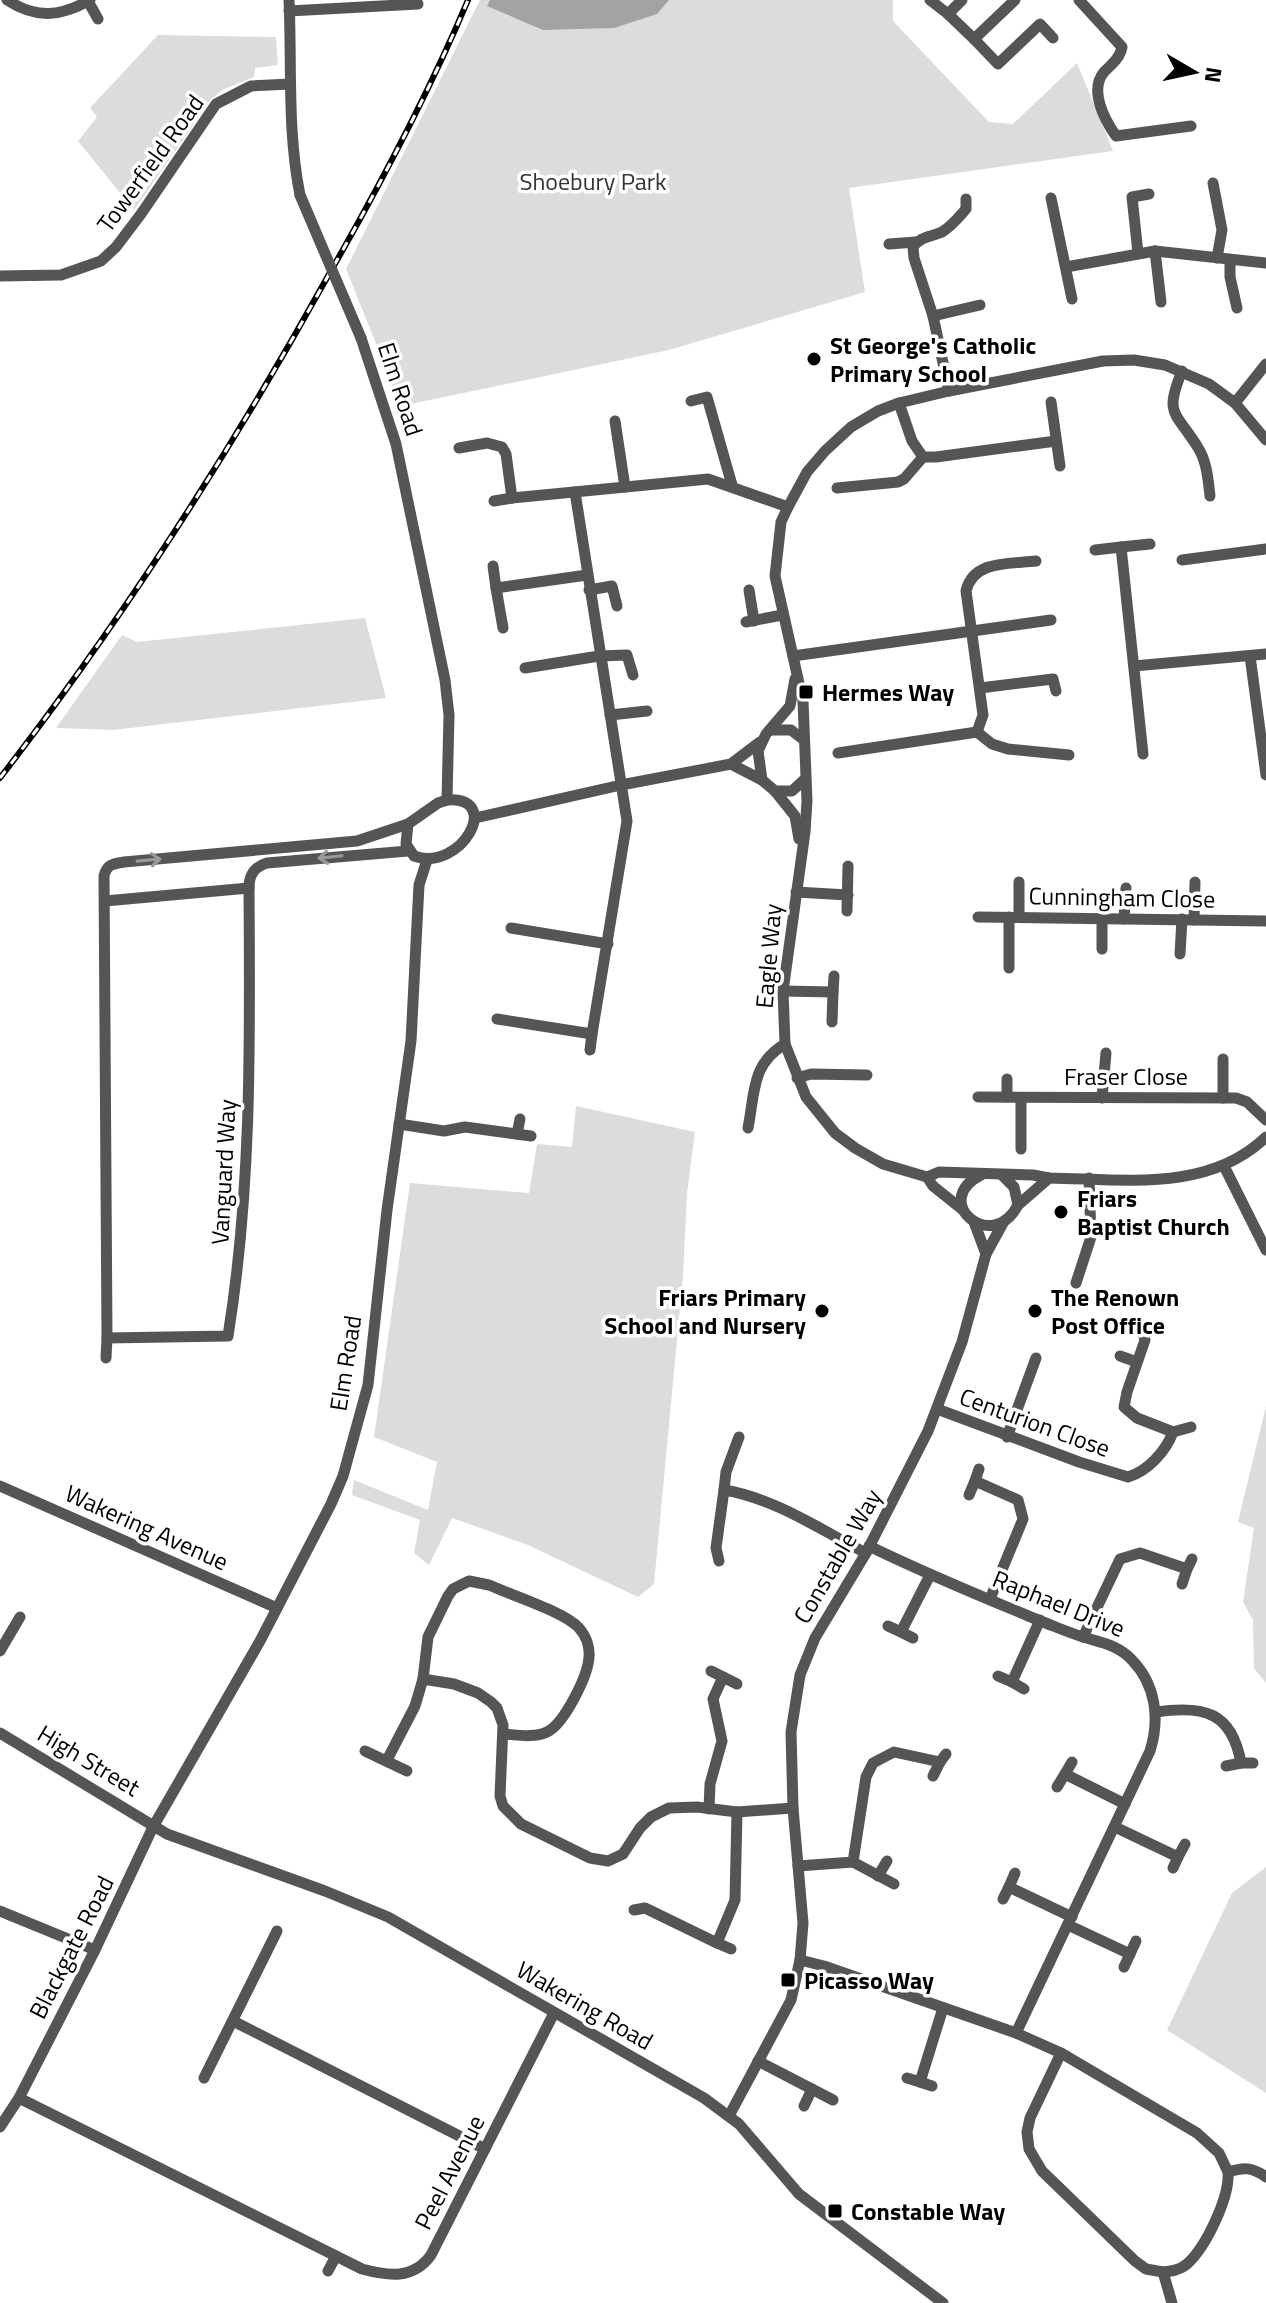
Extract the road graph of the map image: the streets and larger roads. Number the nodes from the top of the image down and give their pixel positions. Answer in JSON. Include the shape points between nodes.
{"nodes":[{"id":1,"x":7,"y":0,"type":"edge"},
{"id":2,"x":89,"y":0,"type":"edge"},
{"id":3,"x":930,"y":0,"type":"edge"},
{"id":4,"x":962,"y":0,"type":"edge"},
{"id":5,"x":1015,"y":0,"type":"edge"},
{"id":6,"x":1079,"y":0,"type":"edge"},
{"id":7,"x":418,"y":4,"type":"dead end"},
{"id":8,"x":289,"y":6,"type":"edge"},
{"id":9,"x":948,"y":14,"type":"junction"},
{"id":10,"x":98,"y":19,"type":"dead end"},
{"id":11,"x":1053,"y":38,"type":"dead end"},
{"id":12,"x":974,"y":39,"type":"junction"},
{"id":13,"x":290,"y":84,"type":"junction"},
{"id":14,"x":1191,"y":126,"type":"dead end"},
{"id":15,"x":1213,"y":183,"type":"dead end"},
{"id":16,"x":1149,"y":194,"type":"dead end"},
{"id":17,"x":1051,"y":198,"type":"dead end"},
{"id":18,"x":968,"y":209,"type":"dead end"},
{"id":19,"x":916,"y":242,"type":"junction"},
{"id":20,"x":889,"y":244,"type":"dead end"},
{"id":21,"x":1155,"y":251,"type":"junction"},
{"id":22,"x":1138,"y":253,"type":"junction"},
{"id":23,"x":1217,"y":258,"type":"junction"},
{"id":24,"x":1230,"y":260,"type":"junction"},
{"id":25,"x":1266,"y":263,"type":"edge"},
{"id":26,"x":1066,"y":267,"type":"junction"},
{"id":27,"x":0,"y":276,"type":"edge"},
{"id":28,"x":1072,"y":299,"type":"dead end"},
{"id":29,"x":1161,"y":302,"type":"dead end"},
{"id":30,"x":980,"y":305,"type":"dead end"},
{"id":31,"x":1237,"y":308,"type":"dead end"},
{"id":32,"x":933,"y":316,"type":"junction"},
{"id":33,"x":1266,"y":364,"type":"edge"},
{"id":34,"x":1182,"y":371,"type":"junction"},
{"id":35,"x":949,"y":391,"type":"junction"},
{"id":36,"x":691,"y":401,"type":"dead end"},
{"id":37,"x":1051,"y":402,"type":"dead end"},
{"id":38,"x":899,"y":403,"type":"junction"},
{"id":39,"x":1235,"y":403,"type":"junction"},
{"id":40,"x":615,"y":421,"type":"dead end"},
{"id":41,"x":1266,"y":440,"type":"edge"},
{"id":42,"x":1056,"y":441,"type":"junction"},
{"id":43,"x":459,"y":448,"type":"dead end"},
{"id":44,"x":923,"y":457,"type":"junction"},
{"id":45,"x":1060,"y":466,"type":"dead end"},
{"id":46,"x":732,"y":485,"type":"junction"},
{"id":47,"x":625,"y":487,"type":"junction"},
{"id":48,"x":837,"y":488,"type":"dead end"},
{"id":49,"x":575,"y":492,"type":"junction"},
{"id":50,"x":1210,"y":496,"type":"dead end"},
{"id":51,"x":512,"y":498,"type":"junction"},
{"id":52,"x":494,"y":501,"type":"dead end"},
{"id":53,"x":788,"y":507,"type":"junction"},
{"id":54,"x":1150,"y":544,"type":"dead end"},
{"id":55,"x":1121,"y":547,"type":"junction"},
{"id":56,"x":1266,"y":549,"type":"edge"},
{"id":57,"x":1095,"y":550,"type":"dead end"},
{"id":58,"x":1182,"y":560,"type":"dead end"},
{"id":59,"x":1036,"y":561,"type":"dead end"},
{"id":60,"x":493,"y":566,"type":"dead end"},
{"id":61,"x":587,"y":575,"type":"junction"},
{"id":62,"x":496,"y":588,"type":"junction"},
{"id":63,"x":589,"y":590,"type":"junction"},
{"id":64,"x":749,"y":590,"type":"dead end"},
{"id":65,"x":617,"y":606,"type":"dead end"},
{"id":66,"x":782,"y":615,"type":"junction"},
{"id":67,"x":1051,"y":620,"type":"dead end"},
{"id":68,"x":503,"y":628,"type":"dead end"},
{"id":69,"x":970,"y":631,"type":"junction"},
{"id":70,"x":1266,"y":654,"type":"edge"},
{"id":71,"x":599,"y":656,"type":"junction"},
{"id":72,"x":793,"y":656,"type":"junction"},
{"id":73,"x":1250,"y":656,"type":"junction"},
{"id":74,"x":1134,"y":666,"type":"junction"},
{"id":75,"x":525,"y":668,"type":"dead end"},
{"id":76,"x":796,"y":674,"type":"junction"},
{"id":77,"x":633,"y":675,"type":"dead end"},
{"id":78,"x":980,"y":688,"type":"junction"},
{"id":79,"x":1056,"y":691,"type":"dead end"},
{"id":80,"x":647,"y":711,"type":"dead end"},
{"id":81,"x":610,"y":715,"type":"junction"},
{"id":82,"x":771,"y":730,"type":"junction"},
{"id":83,"x":977,"y":732,"type":"junction"},
{"id":84,"x":804,"y":740,"type":"junction"},
{"id":85,"x":760,"y":742,"type":"junction"},
{"id":86,"x":838,"y":753,"type":"dead end"},
{"id":87,"x":1143,"y":754,"type":"dead end"},
{"id":88,"x":1069,"y":755,"type":"dead end"},
{"id":89,"x":731,"y":764,"type":"junction"},
{"id":90,"x":1266,"y":775,"type":"edge"},
{"id":91,"x":805,"y":779,"type":"junction"},
{"id":92,"x":762,"y":780,"type":"junction"},
{"id":93,"x":621,"y":785,"type":"junction"},
{"id":94,"x":775,"y":791,"type":"junction"},
{"id":95,"x":447,"y":800,"type":"junction"},
{"id":96,"x":475,"y":818,"type":"junction"},
{"id":97,"x":408,"y":824,"type":"junction"},
{"id":98,"x":288,"y":846,"type":"junction"},
{"id":99,"x":408,"y":851,"type":"junction"},
{"id":100,"x":800,"y":857,"type":"junction"},
{"id":101,"x":427,"y":860,"type":"junction"},
{"id":102,"x":288,"y":863,"type":"junction"},
{"id":103,"x":848,"y":866,"type":"dead end"},
{"id":104,"x":1019,"y":882,"type":"dead end"},
{"id":105,"x":1195,"y":882,"type":"dead end"},
{"id":106,"x":249,"y":888,"type":"junction"},
{"id":107,"x":1126,"y":888,"type":"dead end"},
{"id":108,"x":796,"y":892,"type":"junction"},
{"id":109,"x":848,"y":895,"type":"junction"},
{"id":110,"x":105,"y":901,"type":"junction"},
{"id":111,"x":847,"y":911,"type":"dead end"},
{"id":112,"x":978,"y":917,"type":"dead end"},
{"id":113,"x":1014,"y":917,"type":"junction"},
{"id":114,"x":1102,"y":919,"type":"junction"},
{"id":115,"x":1124,"y":919,"type":"junction"},
{"id":116,"x":1188,"y":920,"type":"junction"},
{"id":117,"x":1266,"y":921,"type":"edge"},
{"id":118,"x":511,"y":928,"type":"dead end"},
{"id":119,"x":608,"y":944,"type":"junction"},
{"id":120,"x":1102,"y":949,"type":"dead end"},
{"id":121,"x":1180,"y":954,"type":"dead end"},
{"id":122,"x":1009,"y":968,"type":"dead end"},
{"id":123,"x":834,"y":976,"type":"dead end"},
{"id":124,"x":783,"y":991,"type":"junction"},
{"id":125,"x":833,"y":992,"type":"junction"},
{"id":126,"x":497,"y":1019,"type":"dead end"},
{"id":127,"x":832,"y":1022,"type":"dead end"},
{"id":128,"x":592,"y":1034,"type":"junction"},
{"id":129,"x":785,"y":1044,"type":"junction"},
{"id":130,"x":590,"y":1050,"type":"dead end"},
{"id":131,"x":1106,"y":1053,"type":"dead end"},
{"id":132,"x":1223,"y":1059,"type":"dead end"},
{"id":133,"x":867,"y":1075,"type":"dead end"},
{"id":134,"x":797,"y":1078,"type":"junction"},
{"id":135,"x":1007,"y":1079,"type":"dead end"},
{"id":136,"x":978,"y":1097,"type":"dead end"},
{"id":137,"x":1007,"y":1097,"type":"junction"},
{"id":138,"x":1021,"y":1098,"type":"junction"},
{"id":139,"x":1102,"y":1098,"type":"junction"},
{"id":140,"x":1223,"y":1098,"type":"junction"},
{"id":141,"x":520,"y":1119,"type":"dead end"},
{"id":142,"x":1266,"y":1120,"type":"edge"},
{"id":143,"x":399,"y":1124,"type":"junction"},
{"id":144,"x":748,"y":1128,"type":"dead end"},
{"id":145,"x":517,"y":1134,"type":"junction"},
{"id":146,"x":531,"y":1136,"type":"dead end"},
{"id":147,"x":1266,"y":1137,"type":"edge"},
{"id":148,"x":1021,"y":1149,"type":"dead end"},
{"id":149,"x":1224,"y":1166,"type":"junction"},
{"id":150,"x":983,"y":1174,"type":"junction"},
{"id":151,"x":1001,"y":1175,"type":"junction"},
{"id":152,"x":927,"y":1177,"type":"junction"},
{"id":153,"x":1049,"y":1178,"type":"junction"},
{"id":154,"x":1089,"y":1178,"type":"junction"},
{"id":155,"x":1018,"y":1205,"type":"junction"},
{"id":156,"x":963,"y":1210,"type":"junction"},
{"id":157,"x":974,"y":1222,"type":"junction"},
{"id":158,"x":1003,"y":1223,"type":"junction"},
{"id":159,"x":1263,"y":1237,"type":"edge"},
{"id":160,"x":1266,"y":1250,"type":"edge"},
{"id":161,"x":986,"y":1254,"type":"junction"},
{"id":162,"x":1076,"y":1283,"type":"dead end"},
{"id":163,"x":1132,"y":1325,"type":"dead end"},
{"id":164,"x":107,"y":1338,"type":"junction"},
{"id":165,"x":1120,"y":1356,"type":"dead end"},
{"id":166,"x":106,"y":1358,"type":"dead end"},
{"id":167,"x":1036,"y":1358,"type":"dead end"},
{"id":168,"x":1137,"y":1362,"type":"junction"},
{"id":169,"x":937,"y":1409,"type":"junction"},
{"id":170,"x":1191,"y":1427,"type":"dead end"},
{"id":171,"x":1173,"y":1432,"type":"junction"},
{"id":172,"x":739,"y":1437,"type":"dead end"},
{"id":173,"x":1007,"y":1437,"type":"junction"},
{"id":174,"x":0,"y":1486,"type":"edge"},
{"id":175,"x":724,"y":1490,"type":"junction"},
{"id":176,"x":969,"y":1495,"type":"dead end"},
{"id":177,"x":868,"y":1549,"type":"junction"},
{"id":178,"x":719,"y":1561,"type":"dead end"},
{"id":179,"x":930,"y":1575,"type":"junction"},
{"id":180,"x":1182,"y":1584,"type":"dead end"},
{"id":181,"x":990,"y":1599,"type":"junction"},
{"id":182,"x":277,"y":1608,"type":"junction"},
{"id":183,"x":20,"y":1617,"type":"dead end"},
{"id":184,"x":1040,"y":1620,"type":"junction"},
{"id":185,"x":888,"y":1626,"type":"dead end"},
{"id":186,"x":901,"y":1632,"type":"junction"},
{"id":187,"x":1083,"y":1637,"type":"junction"},
{"id":188,"x":913,"y":1638,"type":"dead end"},
{"id":189,"x":0,"y":1651,"type":"edge"},
{"id":190,"x":711,"y":1671,"type":"dead end"},
{"id":191,"x":998,"y":1676,"type":"dead end"},
{"id":192,"x":723,"y":1677,"type":"junction"},
{"id":193,"x":423,"y":1679,"type":"junction"},
{"id":194,"x":1012,"y":1682,"type":"junction"},
{"id":195,"x":737,"y":1684,"type":"dead end"},
{"id":196,"x":1024,"y":1689,"type":"dead end"},
{"id":197,"x":1156,"y":1712,"type":"junction"},
{"id":198,"x":0,"y":1733,"type":"edge"},
{"id":199,"x":504,"y":1734,"type":"junction"},
{"id":200,"x":365,"y":1751,"type":"dead end"},
{"id":201,"x":387,"y":1760,"type":"junction"},
{"id":202,"x":1072,"y":1762,"type":"dead end"},
{"id":203,"x":1226,"y":1766,"type":"dead end"},
{"id":204,"x":407,"y":1771,"type":"dead end"},
{"id":205,"x":1065,"y":1774,"type":"junction"},
{"id":206,"x":933,"y":1776,"type":"dead end"},
{"id":207,"x":1057,"y":1787,"type":"dead end"},
{"id":208,"x":1125,"y":1804,"type":"junction"},
{"id":209,"x":793,"y":1808,"type":"junction"},
{"id":210,"x":709,"y":1809,"type":"junction"},
{"id":211,"x":737,"y":1812,"type":"junction"},
{"id":212,"x":153,"y":1827,"type":"junction"},
{"id":213,"x":1115,"y":1827,"type":"junction"},
{"id":214,"x":1185,"y":1844,"type":"dead end"},
{"id":215,"x":887,"y":1861,"type":"dead end"},
{"id":216,"x":853,"y":1862,"type":"junction"},
{"id":217,"x":798,"y":1866,"type":"junction"},
{"id":218,"x":1015,"y":1873,"type":"dead end"},
{"id":219,"x":878,"y":1876,"type":"junction"},
{"id":220,"x":894,"y":1884,"type":"dead end"},
{"id":221,"x":1009,"y":1887,"type":"junction"},
{"id":222,"x":1003,"y":1899,"type":"dead end"},
{"id":223,"x":634,"y":1910,"type":"dead end"},
{"id":224,"x":0,"y":1911,"type":"edge"},
{"id":225,"x":1070,"y":1921,"type":"junction"},
{"id":226,"x":277,"y":1931,"type":"dead end"},
{"id":227,"x":1136,"y":1941,"type":"dead end"},
{"id":228,"x":717,"y":1943,"type":"junction"},
{"id":229,"x":731,"y":1949,"type":"dead end"},
{"id":230,"x":95,"y":1950,"type":"junction"},
{"id":231,"x":1130,"y":1954,"type":"junction"},
{"id":232,"x":800,"y":1960,"type":"junction"},
{"id":233,"x":1124,"y":1967,"type":"dead end"},
{"id":234,"x":943,"y":2008,"type":"junction"},
{"id":235,"x":554,"y":2013,"type":"junction"},
{"id":236,"x":233,"y":2021,"type":"junction"},
{"id":237,"x":1016,"y":2033,"type":"junction"},
{"id":238,"x":1061,"y":2053,"type":"junction"},
{"id":239,"x":758,"y":2061,"type":"junction"},
{"id":240,"x":204,"y":2078,"type":"dead end"},
{"id":241,"x":907,"y":2078,"type":"dead end"},
{"id":242,"x":812,"y":2089,"type":"junction"},
{"id":243,"x":19,"y":2098,"type":"junction"},
{"id":244,"x":833,"y":2100,"type":"dead end"},
{"id":245,"x":804,"y":2106,"type":"dead end"},
{"id":246,"x":729,"y":2116,"type":"junction"},
{"id":247,"x":0,"y":2127,"type":"edge"},
{"id":248,"x":485,"y":2149,"type":"junction"},
{"id":249,"x":1228,"y":2172,"type":"junction"},
{"id":250,"x":1266,"y":2177,"type":"edge"},
{"id":251,"x":336,"y":2256,"type":"junction"},
{"id":252,"x":328,"y":2271,"type":"dead end"},
{"id":253,"x":1163,"y":2272,"type":"junction"},
{"id":254,"x":943,"y":2303,"type":"edge"},
{"id":255,"x":1172,"y":2303,"type":"edge"}],
"edges":[{"from":1,"to":2,"type":"street","via":[[46,16]]},
{"from":2,"to":10,"type":"street"},
{"from":3,"to":9,"type":"street"},
{"from":4,"to":9,"type":"street"},
{"from":5,"to":12,"type":"street"},
{"from":6,"to":14,"type":"street","via":[[1121,44],[1121,55],[1098,80],[1096,91],[1116,136]]},
{"from":7,"to":8,"type":"street"},
{"from":8,"to":13,"type":"street","name":"Elm Road"},
{"from":9,"to":12,"type":"street"},
{"from":11,"to":12,"type":"street","via":[[1040,24],[998,64]]},
{"from":13,"to":27,"type":"street","name":"Towerfield Road","via":[[251,86],[216,104],[133,225],[101,261],[61,275]]},
{"from":13,"to":95,"type":"street","name":"Elm Road","bridge":true,"via":[[292,158],[300,195],[361,338],[396,444],[440,650],[449,715]]},
{"from":15,"to":23,"type":"street","via":[[1222,230]]},
{"from":16,"to":22,"type":"street","via":[[1132,197]]},
{"from":17,"to":26,"type":"street"},
{"from":18,"to":19,"type":"street","via":[[941,232]]},
{"from":19,"to":20,"type":"street"},
{"from":19,"to":32,"type":"street","via":[[914,258]]},
{"from":21,"to":22,"type":"street"},
{"from":21,"to":23,"type":"street"},
{"from":21,"to":29,"type":"street"},
{"from":22,"to":26,"type":"street"},
{"from":23,"to":24,"type":"street"},
{"from":24,"to":25,"type":"street"},
{"from":24,"to":31,"type":"street"},
{"from":26,"to":28,"type":"street"},
{"from":30,"to":32,"type":"street"},
{"from":32,"to":35,"type":"street"},
{"from":33,"to":39,"type":"street"},
{"from":34,"to":35,"type":"street","via":[[1144,360],[1103,361]]},
{"from":34,"to":39,"type":"street"},
{"from":34,"to":50,"type":"street","via":[[1172,406],[1202,455]]},
{"from":35,"to":38,"type":"street"},
{"from":36,"to":46,"type":"street","via":[[707,397]]},
{"from":37,"to":42,"type":"street"},
{"from":38,"to":44,"type":"street"},
{"from":38,"to":53,"type":"street","via":[[836,439],[807,472]]},
{"from":39,"to":41,"type":"street"},
{"from":40,"to":47,"type":"street"},
{"from":42,"to":44,"type":"street"},
{"from":42,"to":45,"type":"street"},
{"from":43,"to":51,"type":"street","via":[[487,443],[502,447]]},
{"from":44,"to":48,"type":"street","via":[[898,482]]},
{"from":46,"to":47,"type":"street","via":[[708,479]]},
{"from":46,"to":53,"type":"street"},
{"from":47,"to":49,"type":"street"},
{"from":49,"to":51,"type":"street"},
{"from":49,"to":61,"type":"street"},
{"from":51,"to":52,"type":"street"},
{"from":53,"to":66,"type":"street","via":[[781,522],[775,576]]},
{"from":54,"to":55,"type":"street"},
{"from":55,"to":57,"type":"street"},
{"from":55,"to":74,"type":"street"},
{"from":56,"to":58,"type":"street"},
{"from":59,"to":69,"type":"street","via":[[974,574],[966,591]]},
{"from":60,"to":62,"type":"street"},
{"from":61,"to":62,"type":"street"},
{"from":61,"to":63,"type":"street"},
{"from":62,"to":68,"type":"street"},
{"from":63,"to":65,"type":"street","via":[[612,586]]},
{"from":63,"to":71,"type":"street"},
{"from":64,"to":66,"type":"street","via":[[750,622]]},
{"from":66,"to":72,"type":"street"},
{"from":67,"to":69,"type":"street"},
{"from":69,"to":72,"type":"street"},
{"from":69,"to":78,"type":"street"},
{"from":70,"to":73,"type":"street"},
{"from":71,"to":75,"type":"street"},
{"from":71,"to":77,"type":"street","via":[[627,655]]},
{"from":71,"to":81,"type":"street"},
{"from":72,"to":76,"type":"street"},
{"from":73,"to":74,"type":"street"},
{"from":73,"to":90,"type":"street"},
{"from":74,"to":87,"type":"street"},
{"from":76,"to":82,"type":"street","via":[[790,706]]},
{"from":76,"to":84,"type":"street"},
{"from":78,"to":79,"type":"street","via":[[1053,679]]},
{"from":78,"to":83,"type":"street","via":[[983,715]]},
{"from":80,"to":81,"type":"street"},
{"from":81,"to":93,"type":"street"},
{"from":82,"to":84,"type":"street","via":[[791,730]]},
{"from":82,"to":85,"type":"street"},
{"from":83,"to":86,"type":"street"},
{"from":83,"to":88,"type":"street","via":[[1008,749]]},
{"from":84,"to":91,"type":"street"},
{"from":85,"to":89,"type":"street"},
{"from":85,"to":92,"type":"street"},
{"from":89,"to":92,"type":"street"},
{"from":89,"to":93,"type":"street"},
{"from":91,"to":94,"type":"street","via":[[792,791]]},
{"from":91,"to":100,"type":"street","name":"Eagle Way"},
{"from":92,"to":94,"type":"street"},
{"from":93,"to":96,"type":"street"},
{"from":93,"to":119,"type":"street","via":[[627,821]]},
{"from":94,"to":100,"type":"street","name":"Eagle Way","via":[[795,816]]},
{"from":95,"to":96,"type":"street","via":[[466,803]]},
{"from":95,"to":97,"type":"street"},
{"from":96,"to":101,"type":"street","via":[[468,839]]},
{"from":97,"to":98,"type":"street","via":[[357,841]]},
{"from":97,"to":99,"type":"street"},
{"from":98,"to":102,"type":"street"},
{"from":110,"to":98,"type":"street","one_way":true,"via":[[104,876],[111,864]]},
{"from":99,"to":101,"type":"street"},
{"from":99,"to":102,"type":"street","one_way":true},
{"from":100,"to":108,"type":"street","name":"Eagle Way"},
{"from":101,"to":143,"type":"street","name":"Elm Road","via":[[419,885],[411,1041]]},
{"from":102,"to":106,"type":"street","via":[[256,868]]},
{"from":103,"to":109,"type":"street"},
{"from":104,"to":113,"type":"street"},
{"from":105,"to":116,"type":"street"},
{"from":106,"to":110,"type":"street"},
{"from":106,"to":164,"type":"street","name":"Vanguard Way","via":[[249,1129],[228,1336]]},
{"from":107,"to":115,"type":"street"},
{"from":108,"to":109,"type":"street"},
{"from":108,"to":124,"type":"street","name":"Eagle Way"},
{"from":109,"to":111,"type":"street"},
{"from":110,"to":164,"type":"street"},
{"from":112,"to":113,"type":"street","name":"Cunningham Close"},
{"from":113,"to":114,"type":"street","name":"Cunningham Close"},
{"from":113,"to":122,"type":"street"},
{"from":114,"to":115,"type":"street","name":"Cunningham Close"},
{"from":114,"to":120,"type":"street"},
{"from":115,"to":116,"type":"street","name":"Cunningham Close"},
{"from":116,"to":117,"type":"street","name":"Cunningham Close"},
{"from":116,"to":121,"type":"street"},
{"from":118,"to":119,"type":"street"},
{"from":119,"to":128,"type":"street"},
{"from":123,"to":125,"type":"street"},
{"from":124,"to":125,"type":"street"},
{"from":124,"to":129,"type":"street","name":"Eagle Way"},
{"from":125,"to":127,"type":"street"},
{"from":126,"to":128,"type":"street"},
{"from":128,"to":130,"type":"street"},
{"from":129,"to":134,"type":"street","name":"Eagle Way"},
{"from":129,"to":144,"type":"street","via":[[759,1070]]},
{"from":131,"to":139,"type":"street"},
{"from":132,"to":140,"type":"street"},
{"from":133,"to":134,"type":"street"},
{"from":134,"to":152,"type":"street","name":"Eagle Way","via":[[819,1116],[855,1148],[883,1164]]},
{"from":135,"to":137,"type":"street"},
{"from":136,"to":137,"type":"street","name":"Fraser Close"},
{"from":137,"to":138,"type":"street","name":"Fraser Close"},
{"from":138,"to":139,"type":"street","name":"Fraser Close"},
{"from":138,"to":148,"type":"street"},
{"from":139,"to":140,"type":"street","name":"Fraser Close"},
{"from":140,"to":142,"type":"street","name":"Fraser Close","via":[[1247,1102]]},
{"from":141,"to":145,"type":"street"},
{"from":143,"to":145,"type":"street"},
{"from":143,"to":182,"type":"street","name":"Elm Road","via":[[364,1405],[331,1504]]},
{"from":145,"to":146,"type":"street"},
{"from":147,"to":149,"type":"street"},
{"from":149,"to":154,"type":"street","via":[[1169,1179]]},
{"from":149,"to":159,"type":"street"},
{"from":150,"to":151,"type":"street"},
{"from":150,"to":152,"type":"street","name":"Eagle Way","via":[[939,1172]]},
{"from":150,"to":156,"type":"street","via":[[962,1193]]},
{"from":151,"to":153,"type":"street"},
{"from":151,"to":155,"type":"street","via":[[1014,1187]]},
{"from":152,"to":156,"type":"street","name":"Eagle Way"},
{"from":153,"to":154,"type":"street"},
{"from":153,"to":155,"type":"street"},
{"from":154,"to":162,"type":"street","via":[[1091,1237]]},
{"from":155,"to":158,"type":"street"},
{"from":156,"to":157,"type":"street"},
{"from":157,"to":158,"type":"street"},
{"from":157,"to":161,"type":"street"},
{"from":158,"to":161,"type":"street","name":"Constable Way"},
{"from":159,"to":160,"type":"street"},
{"from":161,"to":169,"type":"street","name":"Constable Way"},
{"from":163,"to":168,"type":"street","via":[[1145,1340]]},
{"from":164,"to":166,"type":"street"},
{"from":165,"to":168,"type":"street"},
{"from":167,"to":173,"type":"street"},
{"from":168,"to":171,"type":"street","via":[[1124,1407]]},
{"from":169,"to":173,"type":"street","name":"Centurion Close"},
{"from":169,"to":177,"type":"street","name":"Constable Way"},
{"from":170,"to":171,"type":"street"},
{"from":171,"to":173,"type":"street","name":"Centurion Close","via":[[1165,1449],[1128,1477]]},
{"from":172,"to":175,"type":"street"},
{"from":174,"to":182,"type":"street","name":"Wakering Avenue"},
{"from":175,"to":177,"type":"street","name":"Raphael Drive","via":[[742,1493]]},
{"from":175,"to":178,"type":"street"},
{"from":176,"to":181,"type":"street","via":[[977,1475],[1018,1500],[1023,1519]]},
{"from":177,"to":179,"type":"street","name":"Raphael Drive"},
{"from":177,"to":209,"type":"street","name":"Constable Way","via":[[819,1631],[800,1675],[791,1732]]},
{"from":179,"to":181,"type":"street","name":"Raphael Drive"},
{"from":179,"to":186,"type":"street"},
{"from":180,"to":187,"type":"street","via":[[1190,1564],[1140,1553],[1120,1559]]},
{"from":181,"to":184,"type":"street","name":"Raphael Drive"},
{"from":182,"to":212,"type":"street","name":"Elm Road"},
{"from":183,"to":189,"type":"street"},
{"from":184,"to":187,"type":"street","name":"Raphael Drive"},
{"from":184,"to":194,"type":"street"},
{"from":185,"to":186,"type":"street"},
{"from":186,"to":188,"type":"street"},
{"from":187,"to":197,"type":"street","name":"Raphael Drive","via":[[1108,1643],[1132,1659],[1147,1682]]},
{"from":190,"to":192,"type":"street"},
{"from":191,"to":194,"type":"street"},
{"from":192,"to":195,"type":"street"},
{"from":192,"to":210,"type":"street","via":[[713,1699],[722,1741]]},
{"from":193,"to":199,"type":"street","via":[[486,1697],[500,1715]]},
{"from":193,"to":199,"type":"street","via":[[428,1637],[448,1596],[461,1584],[489,1585],[574,1624],[585,1636],[589,1656],[565,1713],[547,1732]]},
{"from":193,"to":201,"type":"street"},
{"from":194,"to":196,"type":"street"},
{"from":197,"to":203,"type":"street","via":[[1189,1708],[1225,1723],[1247,1763]]},
{"from":197,"to":208,"type":"street","name":"Raphael Drive","via":[[1150,1751]]},
{"from":198,"to":212,"type":"street","name":"High Street"},
{"from":199,"to":210,"type":"street","via":[[500,1796],[506,1810],[521,1824],[590,1858],[608,1861],[623,1854],[651,1817],[669,1808]]},
{"from":200,"to":201,"type":"street"},
{"from":201,"to":204,"type":"street"},
{"from":202,"to":205,"type":"street"},
{"from":205,"to":207,"type":"street"},
{"from":205,"to":208,"type":"street"},
{"from":206,"to":216,"type":"street","via":[[943,1758],[894,1752],[873,1763],[866,1777]]},
{"from":208,"to":213,"type":"street","name":"Raphael Drive"},
{"from":209,"to":211,"type":"street"},
{"from":209,"to":217,"type":"street","name":"Constable Way"},
{"from":210,"to":211,"type":"street"},
{"from":211,"to":228,"type":"street","via":[[735,1900]]},
{"from":212,"to":230,"type":"street","name":"Blackgate Road"},
{"from":212,"to":235,"type":"street","name":"Wakering Road","via":[[388,1917]]},
{"from":213,"to":214,"type":"street","via":[[1176,1863]]},
{"from":213,"to":225,"type":"street","name":"Raphael Drive"},
{"from":215,"to":219,"type":"street"},
{"from":216,"to":217,"type":"street"},
{"from":216,"to":219,"type":"street"},
{"from":217,"to":232,"type":"street","name":"Constable Way"},
{"from":218,"to":221,"type":"street"},
{"from":219,"to":220,"type":"street"},
{"from":221,"to":222,"type":"street"},
{"from":221,"to":225,"type":"street"},
{"from":223,"to":228,"type":"street","via":[[645,1908]]},
{"from":224,"to":230,"type":"street"},
{"from":225,"to":231,"type":"street"},
{"from":225,"to":237,"type":"street","name":"Raphael Drive"},
{"from":226,"to":236,"type":"street"},
{"from":227,"to":231,"type":"street"},
{"from":228,"to":229,"type":"street"},
{"from":230,"to":243,"type":"street","name":"Blackgate Road"},
{"from":231,"to":233,"type":"street"},
{"from":232,"to":234,"type":"street"},
{"from":232,"to":239,"type":"street","name":"Constable Way","via":[[791,2000]]},
{"from":234,"to":237,"type":"street"},
{"from":234,"to":241,"type":"street","via":[[926,2084]]},
{"from":235,"to":246,"type":"street","name":"Wakering Road"},
{"from":235,"to":248,"type":"street","name":"Peel Avenue"},
{"from":236,"to":240,"type":"street"},
{"from":236,"to":248,"type":"street"},
{"from":237,"to":238,"type":"street"},
{"from":238,"to":249,"type":"street","via":[[1197,2133],[1219,2153]]},
{"from":238,"to":253,"type":"street","via":[[1030,2118],[1029,2149],[1042,2171],[1128,2253],[1146,2269]]},
{"from":239,"to":242,"type":"street"},
{"from":239,"to":246,"type":"street","name":"Constable Way"},
{"from":242,"to":244,"type":"street"},
{"from":242,"to":245,"type":"street"},
{"from":243,"to":247,"type":"street","name":"Blackgate Road"},
{"from":243,"to":251,"type":"street","name":"Peel Avenue"},
{"from":246,"to":254,"type":"street","name":"Wakering Road","via":[[799,2194]]},
{"from":248,"to":251,"type":"street","name":"Peel Avenue","via":[[424,2265],[386,2275]]},
{"from":249,"to":250,"type":"street","via":[[1243,2167]]},
{"from":249,"to":253,"type":"street","via":[[1227,2193],[1196,2253],[1178,2270]]},
{"from":251,"to":252,"type":"street"},
{"from":253,"to":255,"type":"street"}]}
